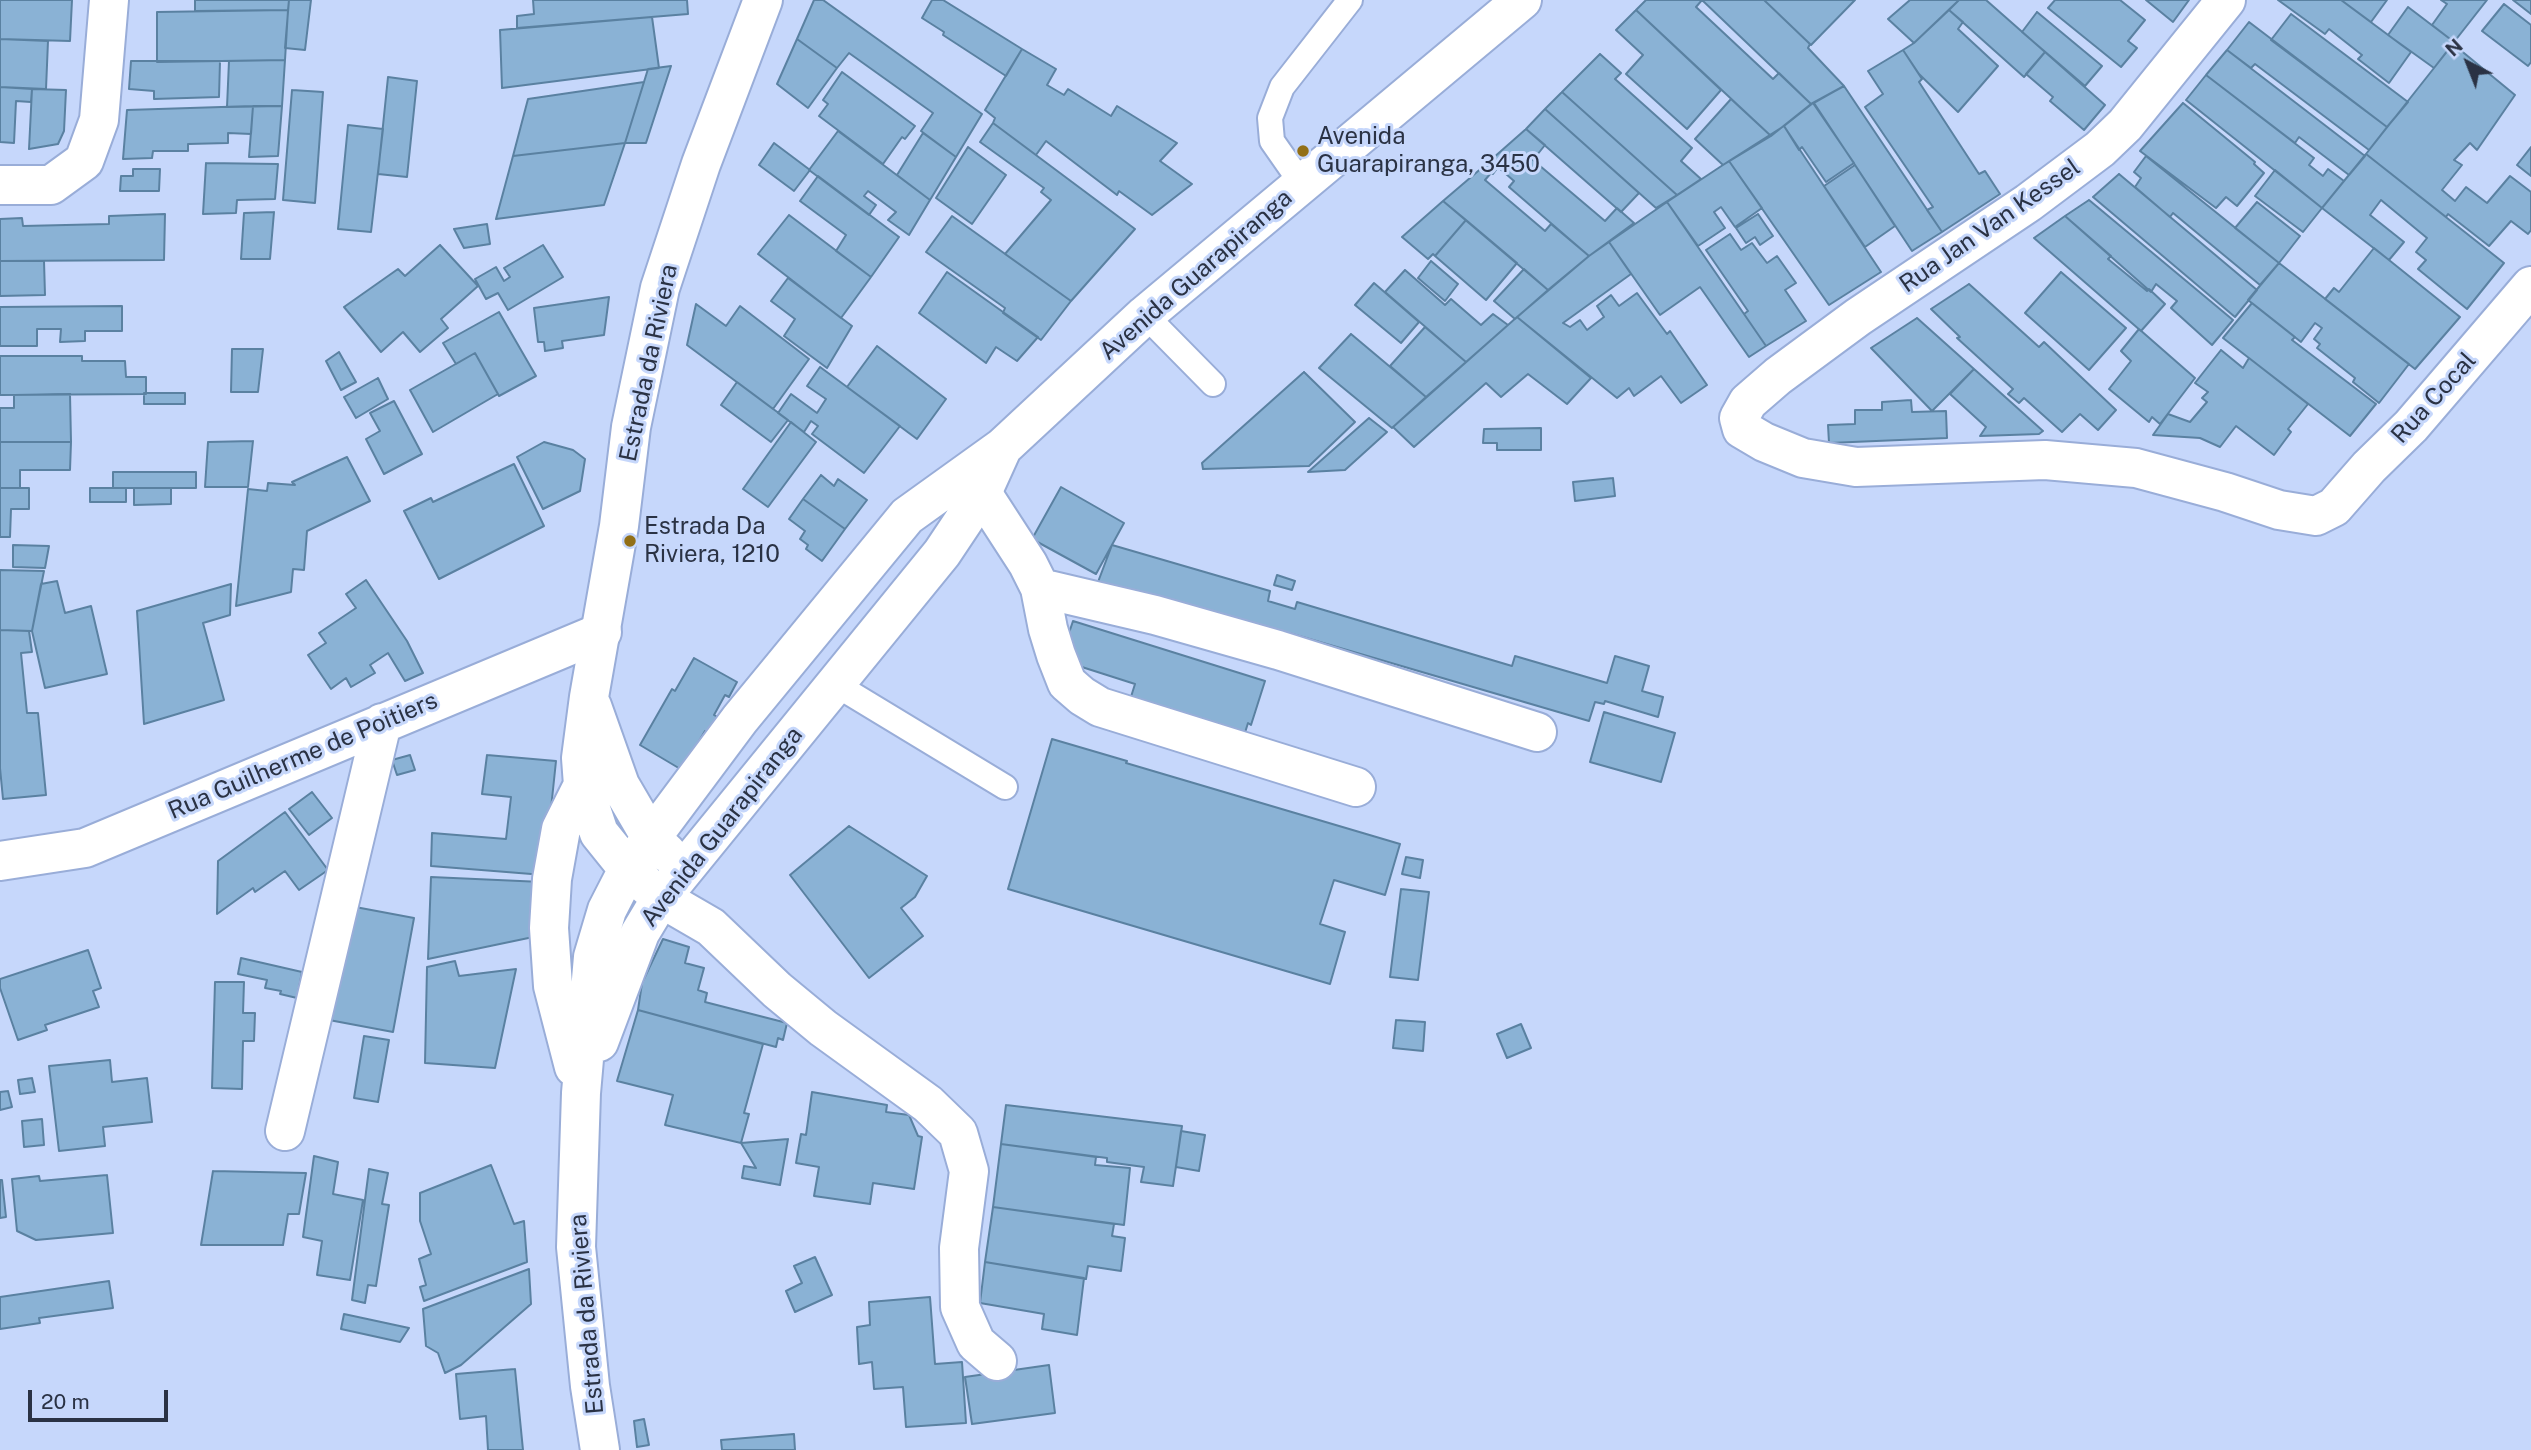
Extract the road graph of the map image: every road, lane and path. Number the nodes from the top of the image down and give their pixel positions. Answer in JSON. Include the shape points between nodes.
{"nodes":[{"id":1,"x":109,"y":0,"type":"edge"},
{"id":2,"x":763,"y":0,"type":"edge"},
{"id":3,"x":1350,"y":0,"type":"edge"},
{"id":4,"x":1522,"y":0,"type":"edge"},
{"id":5,"x":2226,"y":0,"type":"edge"},
{"id":6,"x":1302,"y":184,"type":"junction"},
{"id":7,"x":0,"y":185,"type":"edge"},
{"id":8,"x":2531,"y":286,"type":"edge"},
{"id":9,"x":1145,"y":315,"type":"junction"},
{"id":10,"x":1213,"y":384,"type":"dead end"},
{"id":11,"x":1003,"y":447,"type":"junction"},
{"id":12,"x":982,"y":493,"type":"junction"},
{"id":13,"x":2334,"y":507,"type":"joint"},
{"id":14,"x":1040,"y":588,"type":"junction"},
{"id":15,"x":602,"y":632,"type":"junction"},
{"id":16,"x":835,"y":684,"type":"junction"},
{"id":17,"x":589,"y":697,"type":"junction"},
{"id":18,"x":382,"y":723,"type":"junction"},
{"id":19,"x":1537,"y":732,"type":"dead end"},
{"id":20,"x":583,"y":785,"type":"junction"},
{"id":21,"x":1005,"y":787,"type":"dead end"},
{"id":22,"x":1356,"y":787,"type":"dead end"},
{"id":23,"x":651,"y":838,"type":"junction"},
{"id":24,"x":0,"y":861,"type":"edge"},
{"id":25,"x":628,"y":869,"type":"junction"},
{"id":26,"x":684,"y":869,"type":"junction"},
{"id":27,"x":661,"y":898,"type":"junction"},
{"id":28,"x":711,"y":928,"type":"junction"},
{"id":29,"x":581,"y":1093,"type":"junction"},
{"id":30,"x":285,"y":1131,"type":"dead end"},
{"id":31,"x":997,"y":1361,"type":"dead end"},
{"id":32,"x":600,"y":1450,"type":"edge"}],
"edges":[{"from":1,"to":7,"type":"street","via":[[99,120],[84,161],[51,185]]},
{"from":2,"to":15,"type":"street","name":"Estrada da Riviera","via":[[660,288],[631,427]]},
{"from":3,"to":6,"type":"lane","via":[[1282,87],[1270,118],[1272,141]]},
{"from":4,"to":6,"type":"street","name":"Avenida Guarapiranga"},
{"from":5,"to":13,"type":"street","name":"Rua Jan Van Kessel","via":[[2125,125],[2100,149],[1778,376],[1748,402],[1739,418],[1742,429],[1764,442],[1803,458],[1856,467],[2045,460],[2136,468],[2279,510],[2316,516]]},
{"from":6,"to":9,"type":"street","name":"Avenida Guarapiranga"},
{"from":8,"to":13,"type":"street","name":"Rua Cocal","via":[[2411,426]]},
{"from":9,"to":10,"type":"lane"},
{"from":9,"to":11,"type":"street","name":"Avenida Guarapiranga"},
{"from":11,"to":12,"type":"street","name":"Avenida Guarapiranga"},
{"from":11,"to":23,"type":"street","name":"Avenida Guarapiranga","via":[[907,516],[740,719]]},
{"from":12,"to":14,"type":"street"},
{"from":12,"to":16,"type":"street","name":"Avenida Guarapiranga","via":[[942,553]]},
{"from":14,"to":19,"type":"street","via":[[1278,650]]},
{"from":14,"to":22,"type":"street","via":[[1056,655],[1068,683],[1082,696],[1100,707]]},
{"from":15,"to":17,"type":"street","name":"Estrada da Riviera"},
{"from":15,"to":18,"type":"street","name":"Rua Guilherme de Poitiers"},
{"from":16,"to":21,"type":"lane"},
{"from":16,"to":26,"type":"street","name":"Avenida Guarapiranga"},
{"from":17,"to":20,"type":"street","name":"Estrada da Riviera","via":[[581,758]]},
{"from":17,"to":23,"type":"street","via":[[620,785]]},
{"from":18,"to":24,"type":"street","name":"Rua Guilherme de Poitiers","via":[[85,848]]},
{"from":18,"to":30,"type":"street"},
{"from":20,"to":25,"type":"street","name":"Estrada da Riviera","via":[[599,833]]},
{"from":20,"to":29,"type":"street","via":[[561,829],[549,928],[552,986]]},
{"from":23,"to":25,"type":"street","name":"Avenida Guarapiranga"},
{"from":23,"to":26,"type":"street"},
{"from":25,"to":27,"type":"street","name":"Estrada da Riviera"},
{"from":25,"to":29,"type":"street","name":"Avenida Guarapiranga","via":[[607,910],[593,957]]},
{"from":26,"to":27,"type":"street","name":"Avenida Guarapiranga"},
{"from":26,"to":28,"type":"street"},
{"from":27,"to":28,"type":"street","name":"Estrada da Riviera"},
{"from":27,"to":29,"type":"street","name":"Avenida Guarapiranga","via":[[639,933]]},
{"from":28,"to":31,"type":"street","via":[[777,990],[928,1104],[958,1133],[969,1171],[959,1248],[960,1307],[976,1343]]},
{"from":29,"to":32,"type":"street","name":"Estrada da Riviera","via":[[576,1247]]}]}
